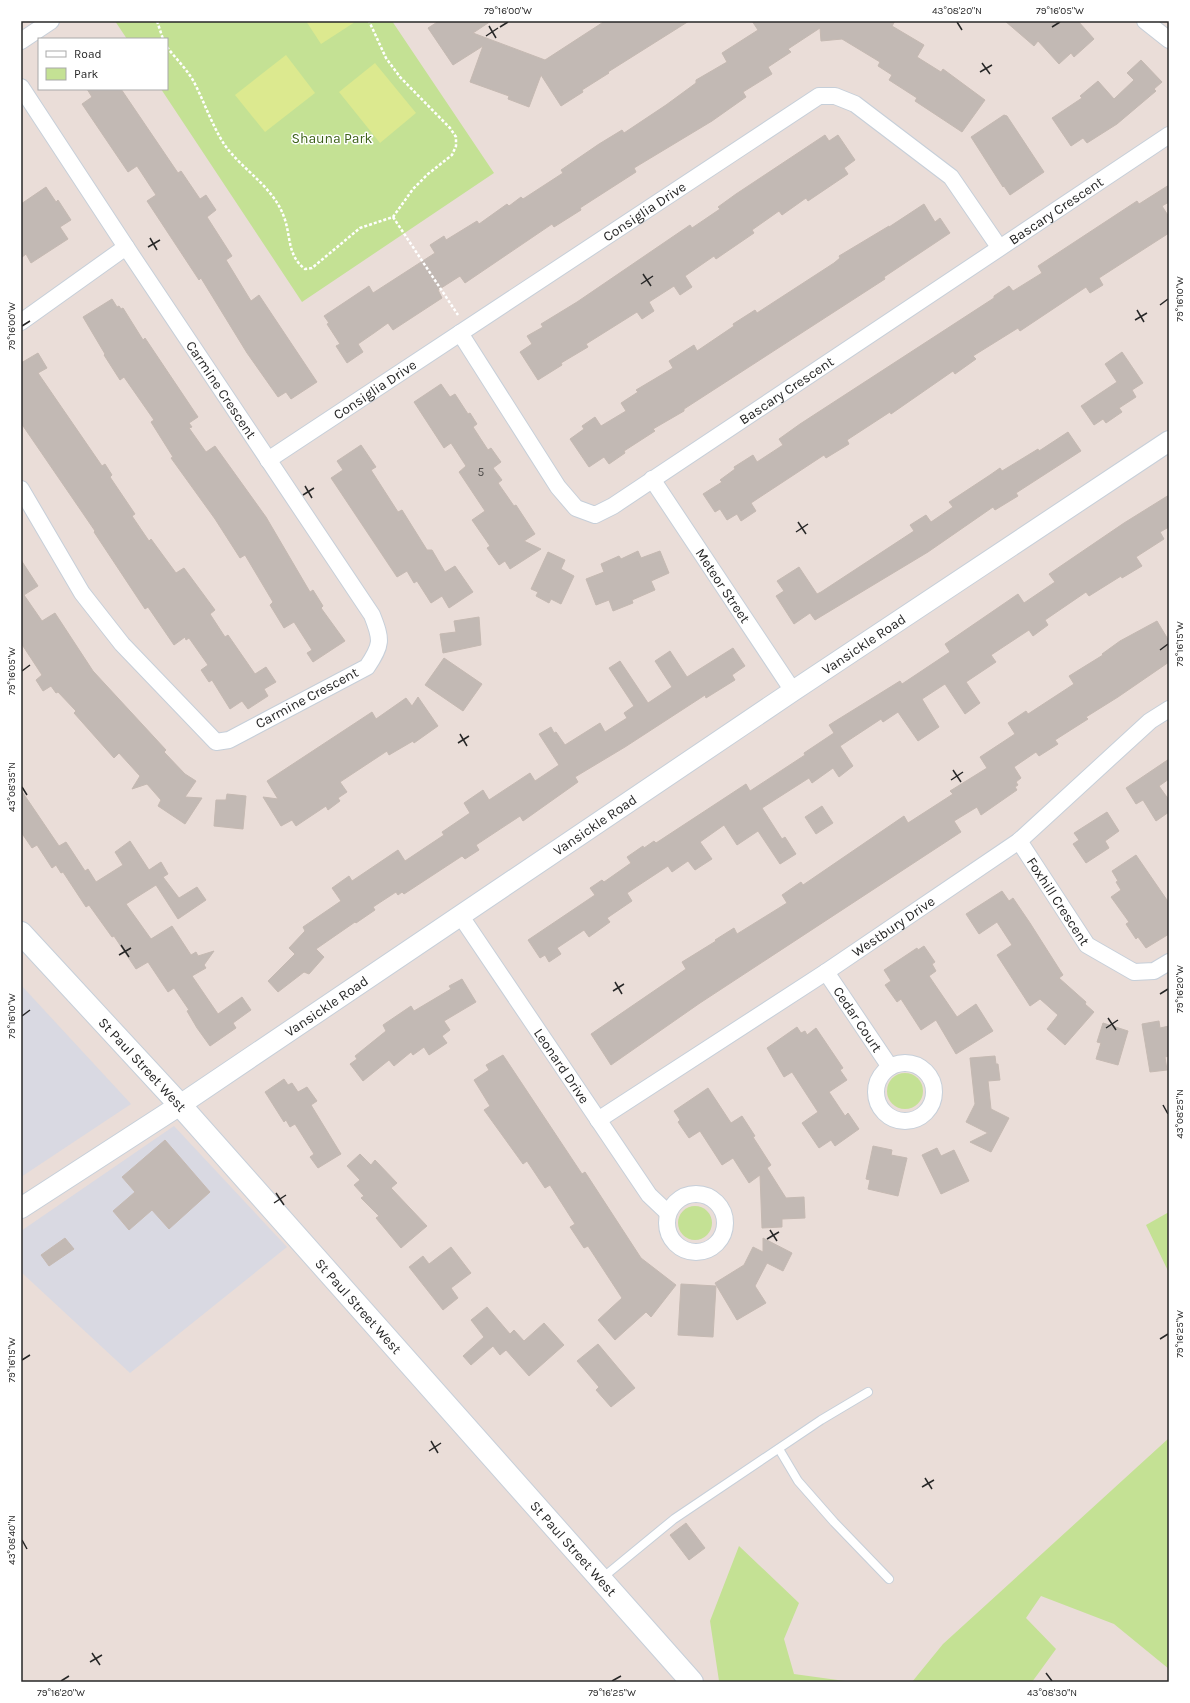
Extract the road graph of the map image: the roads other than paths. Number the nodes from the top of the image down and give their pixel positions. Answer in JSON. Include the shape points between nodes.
{"nodes":[{"id":1,"x":51,"y":21,"type":"edge"},
{"id":2,"x":1145,"y":21,"type":"edge"},
{"id":3,"x":1169,"y":40,"type":"edge"},
{"id":4,"x":21,"y":41,"type":"edge"},
{"id":5,"x":21,"y":87,"type":"edge"},
{"id":6,"x":1169,"y":135,"type":"edge"},
{"id":7,"x":126,"y":247,"type":"junction"},
{"id":8,"x":999,"y":247,"type":"junction"},
{"id":9,"x":21,"y":322,"type":"edge"},
{"id":10,"x":464,"y":330,"type":"junction"},
{"id":11,"x":1169,"y":441,"type":"edge"},
{"id":12,"x":268,"y":460,"type":"junction"},
{"id":13,"x":652,"y":479,"type":"junction"},
{"id":14,"x":21,"y":489,"type":"edge"},
{"id":15,"x":793,"y":691,"type":"junction"},
{"id":16,"x":1169,"y":709,"type":"edge"},
{"id":17,"x":1019,"y":841,"type":"junction"},
{"id":18,"x":460,"y":915,"type":"junction"},
{"id":19,"x":21,"y":933,"type":"edge"},
{"id":20,"x":1169,"y":962,"type":"edge"},
{"id":21,"x":826,"y":972,"type":"junction"},
{"id":22,"x":890,"y":1067,"type":"dead end"},
{"id":23,"x":180,"y":1105,"type":"junction"},
{"id":24,"x":598,"y":1120,"type":"junction"},
{"id":25,"x":21,"y":1208,"type":"edge"},
{"id":26,"x":668,"y":1213,"type":"dead end"},
{"id":27,"x":868,"y":1392,"type":"dead end"},
{"id":28,"x":779,"y":1449,"type":"junction"},
{"id":29,"x":600,"y":1579,"type":"junction"},
{"id":30,"x":889,"y":1579,"type":"dead end"},
{"id":31,"x":692,"y":1682,"type":"edge"}],
"edges":[{"from":1,"to":4,"type":"street"},
{"from":2,"to":3,"type":"street"},
{"from":5,"to":7,"type":"street","name":"Carmine Crescent"},
{"from":6,"to":8,"type":"street","name":"Bascary Crescent"},
{"from":7,"to":9,"type":"street"},
{"from":7,"to":12,"type":"street","name":"Carmine Crescent"},
{"from":8,"to":10,"type":"street","name":"Consiglia Drive","via":[[951,177],[855,104],[835,96],[819,96]]},
{"from":8,"to":13,"type":"street","name":"Bascary Crescent"},
{"from":10,"to":12,"type":"street","name":"Consiglia Drive"},
{"from":10,"to":13,"type":"street","name":"Bascary Crescent","via":[[558,487],[576,508],[595,515],[613,506]]},
{"from":11,"to":15,"type":"street","name":"Vansickle Road"},
{"from":12,"to":14,"type":"street","name":"Carmine Crescent","via":[[372,615],[379,632],[378,651],[367,667],[229,740],[216,742],[122,644],[95,610],[82,593]]},
{"from":13,"to":15,"type":"street","name":"Meteor Street"},
{"from":15,"to":18,"type":"street","name":"Vansickle Road"},
{"from":16,"to":17,"type":"street","name":"Westbury Drive","via":[[1150,721]]},
{"from":17,"to":20,"type":"street","name":"Foxhill Crescent","via":[[1088,945],[1134,972],[1154,971]]},
{"from":17,"to":21,"type":"street","name":"Westbury Drive"},
{"from":18,"to":23,"type":"street","name":"Vansickle Road"},
{"from":18,"to":24,"type":"street","name":"Leonard Drive"},
{"from":19,"to":23,"type":"main road","name":"St Paul Street West"},
{"from":21,"to":22,"type":"street","name":"Cedar Court"},
{"from":21,"to":24,"type":"street","name":"Westbury Drive"},
{"from":23,"to":25,"type":"street","name":"Vansickle Road"},
{"from":23,"to":29,"type":"main road","name":"St Paul Street West"},
{"from":24,"to":26,"type":"street","name":"Leonard Drive","via":[[650,1195]]},
{"from":27,"to":28,"type":"lane"},
{"from":28,"to":29,"type":"lane","via":[[674,1519]]},
{"from":28,"to":30,"type":"lane","via":[[798,1481]]},
{"from":29,"to":31,"type":"main road","name":"St Paul Street West"}]}
